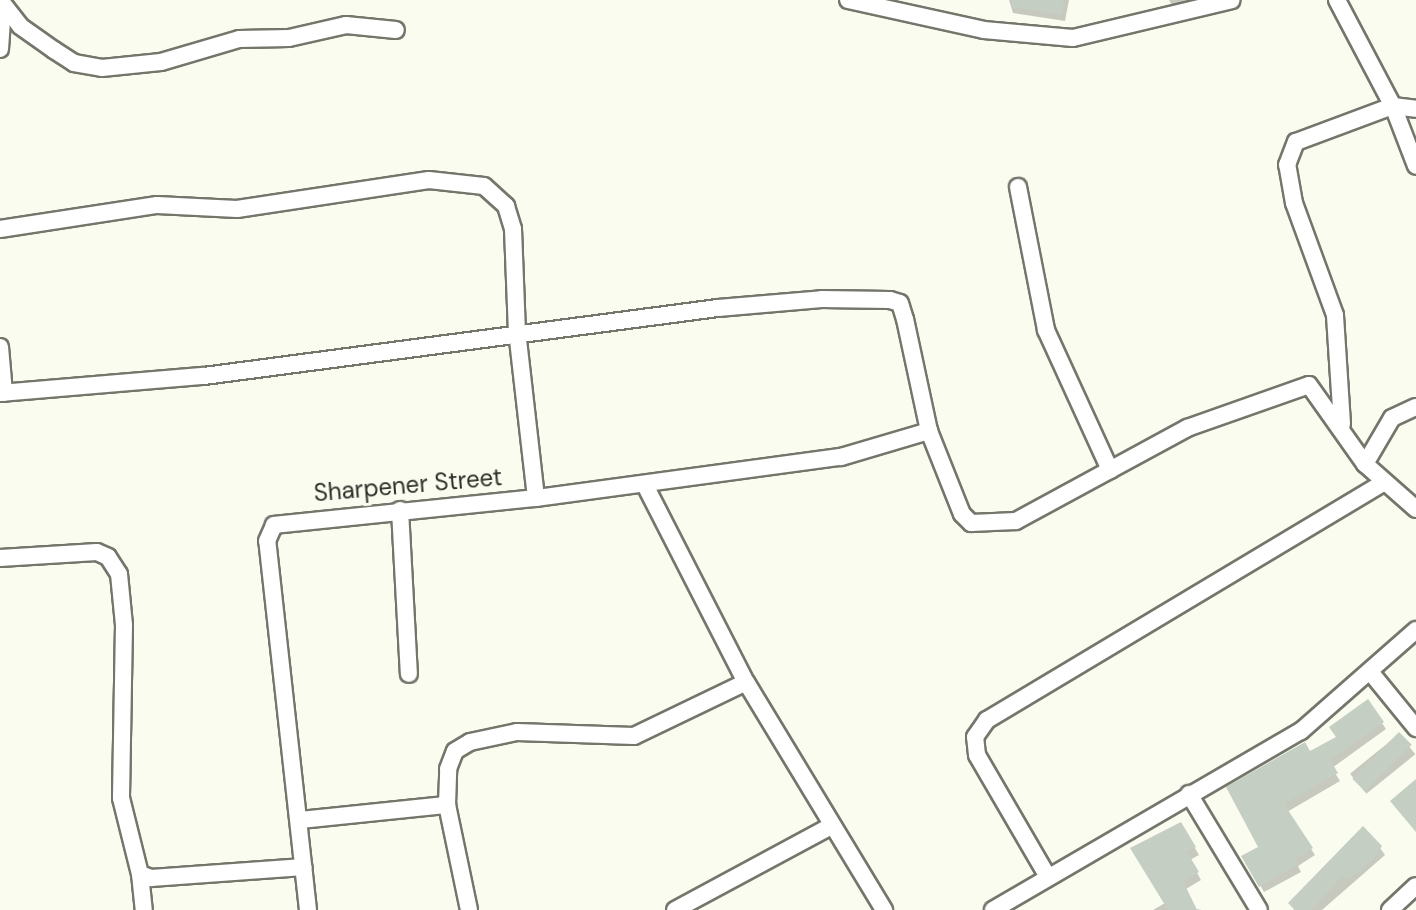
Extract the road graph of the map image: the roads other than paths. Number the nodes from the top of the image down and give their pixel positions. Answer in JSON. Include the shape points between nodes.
{"nodes":[{"id":1,"x":848,"y":0,"type":"edge"},
{"id":2,"x":1232,"y":0,"type":"edge"},
{"id":3,"x":1337,"y":0,"type":"edge"},
{"id":4,"x":2,"y":3,"type":"edge"},
{"id":5,"x":905,"y":6,"type":"edge"},
{"id":6,"x":396,"y":30,"type":"dead end"},
{"id":7,"x":0,"y":49,"type":"edge"},
{"id":8,"x":1393,"y":106,"type":"junction"},
{"id":9,"x":1416,"y":109,"type":"edge"},
{"id":10,"x":1416,"y":166,"type":"edge"},
{"id":11,"x":1018,"y":187,"type":"dead end"},
{"id":12,"x":0,"y":229,"type":"edge"},
{"id":13,"x":517,"y":331,"type":"junction"},
{"id":14,"x":0,"y":347,"type":"edge"},
{"id":15,"x":2,"y":393,"type":"edge"},
{"id":16,"x":1416,"y":407,"type":"edge"},
{"id":17,"x":1342,"y":425,"type":"junction"},
{"id":18,"x":929,"y":431,"type":"junction"},
{"id":19,"x":1365,"y":464,"type":"junction"},
{"id":20,"x":1110,"y":470,"type":"junction"},
{"id":21,"x":1382,"y":484,"type":"junction"},
{"id":22,"x":645,"y":485,"type":"junction"},
{"id":23,"x":536,"y":498,"type":"junction"},
{"id":24,"x":1416,"y":509,"type":"edge"},
{"id":25,"x":400,"y":510,"type":"junction"},
{"id":26,"x":0,"y":558,"type":"edge"},
{"id":27,"x":1416,"y":630,"type":"edge"},
{"id":28,"x":409,"y":674,"type":"dead end"},
{"id":29,"x":1372,"y":674,"type":"junction"},
{"id":30,"x":746,"y":682,"type":"junction"},
{"id":31,"x":1416,"y":728,"type":"edge"},
{"id":32,"x":1189,"y":794,"type":"junction"},
{"id":33,"x":447,"y":805,"type":"junction"},
{"id":34,"x":301,"y":820,"type":"junction"},
{"id":35,"x":831,"y":826,"type":"junction"},
{"id":36,"x":304,"y":867,"type":"junction"},
{"id":37,"x":140,"y":874,"type":"junction"},
{"id":38,"x":1048,"y":877,"type":"junction"},
{"id":39,"x":1416,"y":886,"type":"edge"},
{"id":40,"x":144,"y":910,"type":"edge"},
{"id":41,"x":308,"y":910,"type":"edge"},
{"id":42,"x":469,"y":910,"type":"edge"},
{"id":43,"x":675,"y":910,"type":"edge"},
{"id":44,"x":884,"y":910,"type":"edge"},
{"id":45,"x":993,"y":910,"type":"edge"},
{"id":46,"x":1259,"y":910,"type":"edge"},
{"id":47,"x":1390,"y":910,"type":"edge"}],
"edges":[{"from":1,"to":5,"type":"street"},
{"from":2,"to":5,"type":"street","via":[[1073,38],[984,30]]},
{"from":3,"to":8,"type":"street"},
{"from":4,"to":6,"type":"street","via":[[20,26],[74,63],[102,68],[161,62],[239,39],[302,36],[346,25]]},
{"from":4,"to":7,"type":"street"},
{"from":8,"to":9,"type":"street"},
{"from":8,"to":10,"type":"street"},
{"from":8,"to":17,"type":"street","via":[[1296,142],[1287,165],[1294,203],[1335,315]]},
{"from":11,"to":20,"type":"street","via":[[1046,330]]},
{"from":12,"to":13,"type":"street","via":[[157,205],[237,209],[429,180],[484,186],[506,206],[513,229]]},
{"from":13,"to":15,"type":"street","via":[[204,376]]},
{"from":13,"to":18,"type":"street","via":[[822,299],[890,300],[900,303],[905,319]]},
{"from":13,"to":23,"type":"street"},
{"from":14,"to":15,"type":"street"},
{"from":16,"to":19,"type":"street","via":[[1392,418]]},
{"from":17,"to":19,"type":"street"},
{"from":17,"to":20,"type":"street","via":[[1317,390],[1300,385],[1187,428]]},
{"from":18,"to":20,"type":"street","via":[[962,514],[971,523],[1016,521]]},
{"from":18,"to":22,"type":"street","name":"Sharpener Street","via":[[841,457]]},
{"from":19,"to":21,"type":"street"},
{"from":21,"to":24,"type":"street"},
{"from":21,"to":38,"type":"street","via":[[987,720],[975,737],[977,755]]},
{"from":22,"to":23,"type":"street","name":"Sharpener Street"},
{"from":22,"to":30,"type":"street"},
{"from":23,"to":25,"type":"street","name":"Sharpener Street"},
{"from":25,"to":28,"type":"street"},
{"from":25,"to":34,"type":"street","name":"Sharpener Street","via":[[291,520],[274,525],[267,541]]},
{"from":26,"to":37,"type":"street","via":[[97,552],[108,557],[119,574],[124,625],[121,798]]},
{"from":27,"to":29,"type":"street"},
{"from":29,"to":31,"type":"street"},
{"from":29,"to":32,"type":"street","via":[[1301,731]]},
{"from":30,"to":33,"type":"street","via":[[634,736],[517,732],[470,742],[455,751],[448,769]]},
{"from":30,"to":35,"type":"street"},
{"from":32,"to":38,"type":"street"},
{"from":32,"to":46,"type":"street"},
{"from":33,"to":34,"type":"street"},
{"from":33,"to":42,"type":"street"},
{"from":34,"to":36,"type":"street","name":"Sharpener Street"},
{"from":35,"to":43,"type":"street"},
{"from":35,"to":44,"type":"street"},
{"from":36,"to":37,"type":"street","via":[[151,878]]},
{"from":36,"to":41,"type":"street","name":"Sharpener Street"},
{"from":37,"to":40,"type":"street"},
{"from":38,"to":45,"type":"street"},
{"from":39,"to":47,"type":"street"}]}
